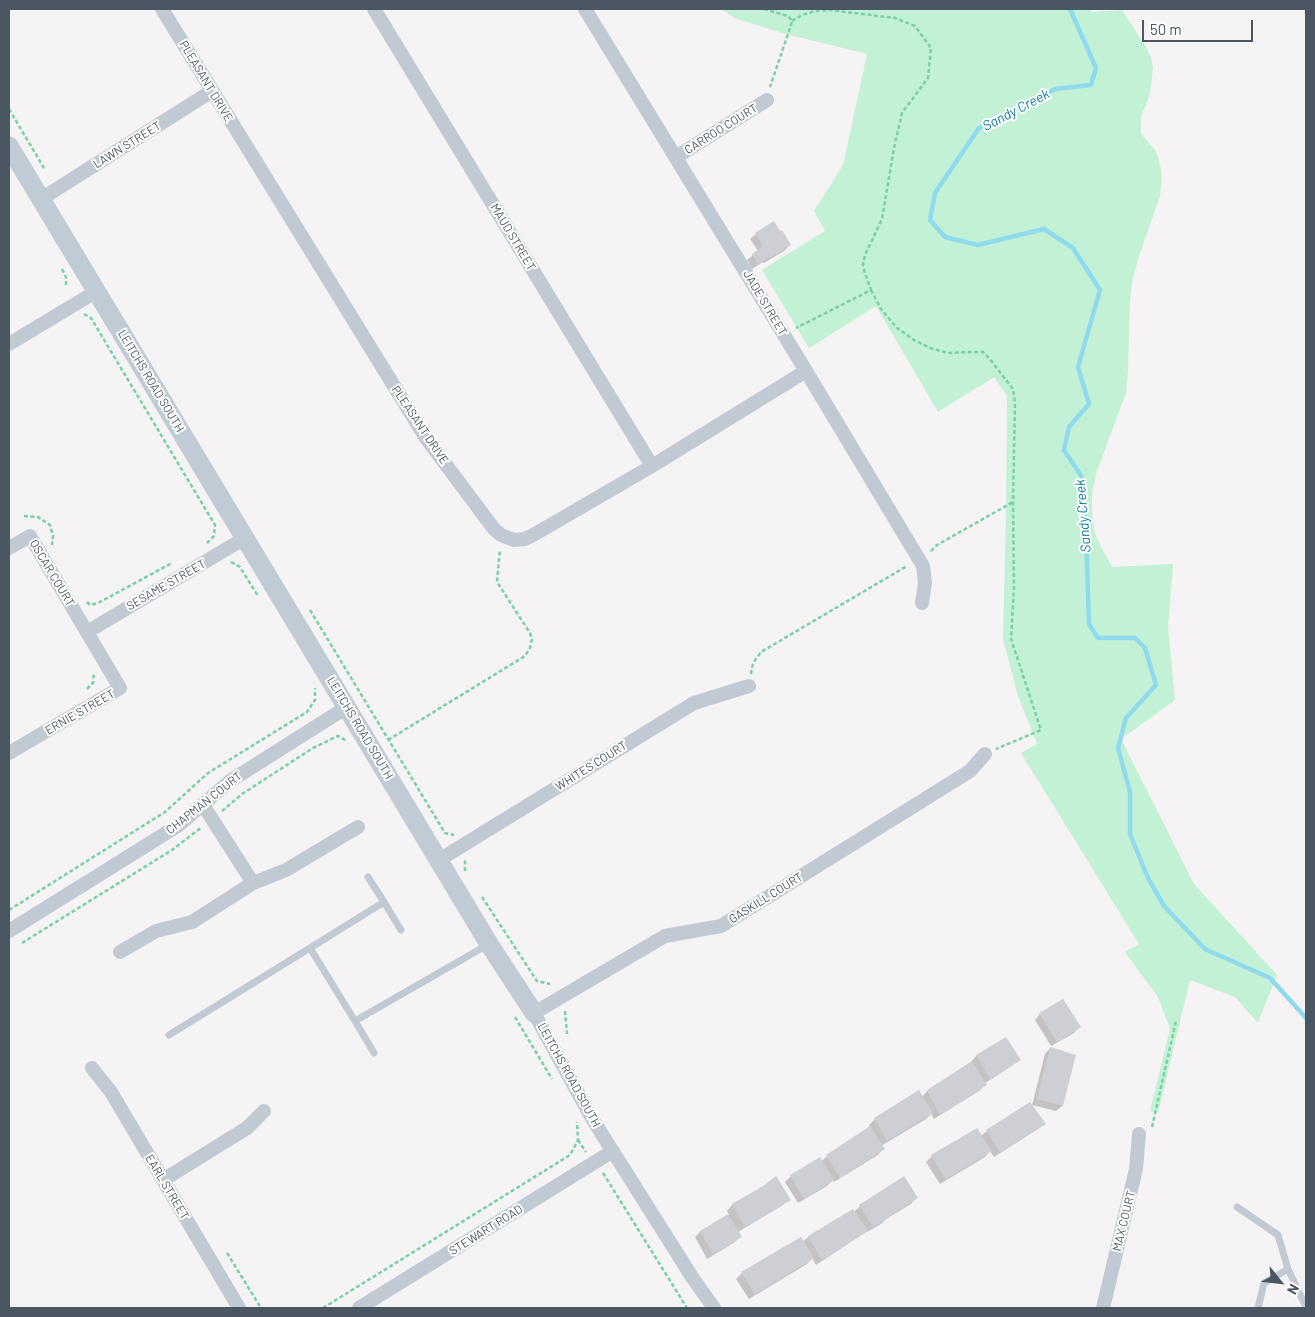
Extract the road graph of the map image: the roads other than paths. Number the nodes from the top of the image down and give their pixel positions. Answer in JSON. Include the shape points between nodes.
{"nodes":[{"id":1,"x":162,"y":9,"type":"edge"},
{"id":2,"x":374,"y":9,"type":"edge"},
{"id":3,"x":586,"y":9,"type":"edge"},
{"id":4,"x":212,"y":91,"type":"junction"},
{"id":5,"x":767,"y":100,"type":"road end"},
{"id":6,"x":9,"y":146,"type":"edge"},
{"id":7,"x":676,"y":157,"type":"junction"},
{"id":8,"x":41,"y":199,"type":"junction"},
{"id":9,"x":97,"y":292,"type":"junction"},
{"id":10,"x":9,"y":344,"type":"edge"},
{"id":11,"x":806,"y":371,"type":"junction"},
{"id":12,"x":652,"y":466,"type":"junction"},
{"id":13,"x":245,"y":538,"type":"junction"},
{"id":14,"x":9,"y":548,"type":"edge"},
{"id":15,"x":922,"y":604,"type":"dead end"},
{"id":16,"x":87,"y":632,"type":"junction"},
{"id":17,"x":749,"y":686,"type":"road end"},
{"id":18,"x":347,"y":707,"type":"junction"},
{"id":19,"x":9,"y":753,"type":"edge"},
{"id":20,"x":985,"y":754,"type":"road end"},
{"id":21,"x":204,"y":805,"type":"junction"},
{"id":22,"x":358,"y":827,"type":"dead end"},
{"id":23,"x":439,"y":860,"type":"junction"},
{"id":24,"x":368,"y":877,"type":"dead end"},
{"id":25,"x":253,"y":883,"type":"junction"},
{"id":26,"x":384,"y":902,"type":"junction"},
{"id":27,"x":402,"y":930,"type":"dead end"},
{"id":28,"x":9,"y":931,"type":"edge"},
{"id":29,"x":489,"y":944,"type":"junction"},
{"id":30,"x":310,"y":948,"type":"junction"},
{"id":31,"x":120,"y":952,"type":"dead end"},
{"id":32,"x":534,"y":1013,"type":"junction"},
{"id":33,"x":355,"y":1021,"type":"junction"},
{"id":34,"x":169,"y":1035,"type":"dead end"},
{"id":35,"x":374,"y":1053,"type":"dead end"},
{"id":36,"x":92,"y":1068,"type":"dead end"},
{"id":37,"x":264,"y":1112,"type":"dead end"},
{"id":38,"x":1139,"y":1134,"type":"road end"},
{"id":39,"x":613,"y":1151,"type":"junction"},
{"id":40,"x":163,"y":1180,"type":"junction"},
{"id":41,"x":1237,"y":1208,"type":"dead end"},
{"id":42,"x":1288,"y":1269,"type":"junction"},
{"id":43,"x":1306,"y":1307,"type":"edge"},
{"id":44,"x":239,"y":1308,"type":"edge"},
{"id":45,"x":359,"y":1308,"type":"edge"},
{"id":46,"x":714,"y":1308,"type":"edge"},
{"id":47,"x":1103,"y":1308,"type":"edge"},
{"id":48,"x":1258,"y":1308,"type":"edge"}],
"edges":[{"from":1,"to":4,"type":"street","name":"PLEASANT DRIVE"},
{"from":2,"to":12,"type":"street","name":"MAUD STREET"},
{"from":3,"to":7,"type":"street","name":"JADE STREET"},
{"from":4,"to":8,"type":"street","name":"LAWN STREET"},
{"from":4,"to":12,"type":"street","name":"PLEASANT DRIVE","via":[[426,438],[501,535],[514,540],[525,539]]},
{"from":5,"to":7,"type":"street","name":"CARROO COURT"},
{"from":6,"to":8,"type":"street","name":"LEITCHS ROAD SOUTH"},
{"from":7,"to":11,"type":"street","name":"JADE STREET"},
{"from":8,"to":9,"type":"street","name":"LEITCHS ROAD SOUTH"},
{"from":9,"to":10,"type":"street"},
{"from":9,"to":13,"type":"street","name":"LEITCHS ROAD SOUTH"},
{"from":11,"to":12,"type":"street"},
{"from":11,"to":15,"type":"street","name":"JADE STREET","via":[[923,566]]},
{"from":13,"to":16,"type":"street","name":"SESAME STREET"},
{"from":13,"to":18,"type":"street","name":"LEITCHS ROAD SOUTH"},
{"from":14,"to":16,"type":"street","name":"OSCAR COURT","via":[[30,536]]},
{"from":16,"to":19,"type":"street","name":"ERNIE STREET","via":[[120,688]]},
{"from":17,"to":23,"type":"street","name":"WHITES COURT","via":[[694,703]]},
{"from":18,"to":21,"type":"street","name":"CHAPMAN COURT","via":[[230,781]]},
{"from":18,"to":23,"type":"street","name":"LEITCHS ROAD SOUTH"},
{"from":20,"to":32,"type":"street","name":"GASKILL COURT","via":[[970,771],[721,926],[665,936]]},
{"from":21,"to":25,"type":"street"},
{"from":21,"to":28,"type":"street","name":"CHAPMAN COURT","via":[[179,825]]},
{"from":22,"to":25,"type":"street","via":[[286,870]]},
{"from":23,"to":29,"type":"street","name":"LEITCHS ROAD SOUTH"},
{"from":24,"to":26,"type":"lane"},
{"from":25,"to":31,"type":"street","via":[[192,922],[156,931]]},
{"from":26,"to":27,"type":"lane"},
{"from":26,"to":30,"type":"lane"},
{"from":29,"to":32,"type":"street","name":"LEITCHS ROAD SOUTH"},
{"from":29,"to":33,"type":"lane"},
{"from":30,"to":33,"type":"lane"},
{"from":30,"to":34,"type":"lane"},
{"from":32,"to":39,"type":"street","name":"LEITCHS ROAD SOUTH"},
{"from":33,"to":35,"type":"lane"},
{"from":36,"to":40,"type":"street","name":"EARL STREET","via":[[111,1092]]},
{"from":37,"to":40,"type":"street","via":[[247,1128]]},
{"from":38,"to":47,"type":"street","name":"MAX COURT","via":[[1136,1169]]},
{"from":39,"to":45,"type":"street","name":"STEWART ROAD"},
{"from":39,"to":46,"type":"street","name":"LEITCHS ROAD SOUTH"},
{"from":40,"to":44,"type":"street","name":"EARL STREET"},
{"from":41,"to":42,"type":"lane","via":[[1278,1235]]},
{"from":42,"to":43,"type":"lane"},
{"from":42,"to":48,"type":"lane","via":[[1264,1283]]}]}
